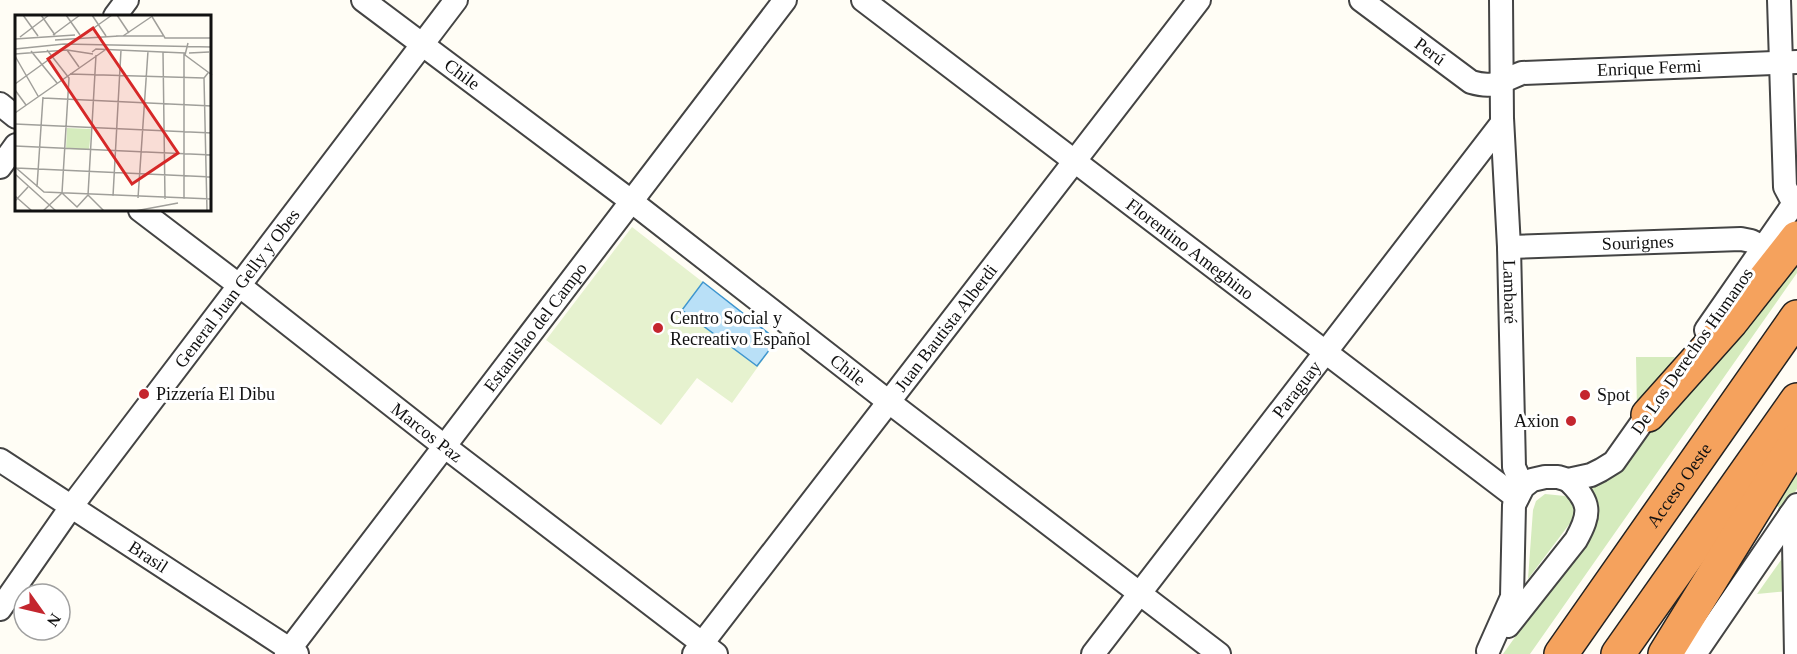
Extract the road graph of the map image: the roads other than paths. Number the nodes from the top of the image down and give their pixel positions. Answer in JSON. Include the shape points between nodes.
{"nodes":[{"id":1,"x":128,"y":0,"type":"edge"},
{"id":2,"x":363,"y":0,"type":"edge"},
{"id":3,"x":456,"y":0,"type":"edge"},
{"id":4,"x":785,"y":0,"type":"edge"},
{"id":5,"x":863,"y":0,"type":"edge"},
{"id":6,"x":1199,"y":0,"type":"edge"},
{"id":7,"x":1360,"y":0,"type":"edge"},
{"id":8,"x":1501,"y":0,"type":"edge"},
{"id":9,"x":1779,"y":0,"type":"edge"},
{"id":10,"x":116,"y":15,"type":"edge"},
{"id":11,"x":422,"y":45,"type":"junction"},
{"id":12,"x":1789,"y":62,"type":"edge"},
{"id":13,"x":1503,"y":83,"type":"junction"},
{"id":14,"x":0,"y":104,"type":"edge"},
{"id":15,"x":15,"y":116,"type":"edge"},
{"id":16,"x":1502,"y":123,"type":"junction"},
{"id":17,"x":15,"y":146,"type":"edge"},
{"id":18,"x":1075,"y":161,"type":"junction"},
{"id":19,"x":0,"y":167,"type":"edge"},
{"id":20,"x":631,"y":201,"type":"junction"},
{"id":21,"x":1795,"y":201,"type":"edge"},
{"id":22,"x":143,"y":212,"type":"edge"},
{"id":23,"x":1797,"y":238,"type":"edge"},
{"id":24,"x":1509,"y":248,"type":"junction"},
{"id":25,"x":1765,"y":248,"type":"junction"},
{"id":26,"x":240,"y":285,"type":"junction"},
{"id":27,"x":1797,"y":317,"type":"edge"},
{"id":28,"x":1326,"y":354,"type":"junction"},
{"id":29,"x":1797,"y":400,"type":"edge"},
{"id":30,"x":889,"y":402,"type":"junction"},
{"id":31,"x":1648,"y":415,"type":"junction"},
{"id":32,"x":1797,"y":440,"type":"edge"},
{"id":33,"x":444,"y":446,"type":"junction"},
{"id":34,"x":0,"y":460,"type":"edge"},
{"id":35,"x":1568,"y":480,"type":"junction"},
{"id":36,"x":1520,"y":493,"type":"junction"},
{"id":37,"x":71,"y":507,"type":"junction"},
{"id":38,"x":1793,"y":510,"type":"edge"},
{"id":39,"x":1139,"y":594,"type":"junction"},
{"id":40,"x":0,"y":609,"type":"edge"},
{"id":41,"x":704,"y":650,"type":"edge"},
{"id":42,"x":291,"y":652,"type":"edge"},
{"id":43,"x":1487,"y":653,"type":"edge"},
{"id":44,"x":1093,"y":654,"type":"edge"},
{"id":45,"x":1219,"y":654,"type":"edge"},
{"id":46,"x":1561,"y":654,"type":"edge"},
{"id":47,"x":1618,"y":654,"type":"edge"},
{"id":48,"x":1665,"y":654,"type":"edge"},
{"id":49,"x":1695,"y":654,"type":"edge"},
{"id":50,"x":1796,"y":654,"type":"edge"}],
"edges":[{"from":1,"to":10,"type":"street"},
{"from":2,"to":11,"type":"street","name":"Chile"},
{"from":3,"to":11,"type":"street","name":"General Juan Gelly y Obes"},
{"from":4,"to":20,"type":"street","name":"Estanislao del Campo"},
{"from":5,"to":18,"type":"street","name":"Florentino Ameghino"},
{"from":6,"to":18,"type":"street","name":"Juan Bautista Alberdi"},
{"from":7,"to":13,"type":"street","name":"Perú","via":[[1471,82],[1484,86]]},
{"from":8,"to":13,"type":"street","name":"Lambaré"},
{"from":9,"to":12,"type":"street"},
{"from":11,"to":20,"type":"street","name":"Chile"},
{"from":11,"to":26,"type":"street","name":"General Juan Gelly y Obes"},
{"from":12,"to":13,"type":"street","name":"Enrique Fermi","via":[[1522,73]]},
{"from":12,"to":21,"type":"street","via":[[1785,187]]},
{"from":13,"to":16,"type":"street","name":"Lambaré"},
{"from":14,"to":15,"type":"street"},
{"from":16,"to":24,"type":"street","name":"Lambaré"},
{"from":16,"to":28,"type":"street","name":"Paraguay"},
{"from":17,"to":19,"type":"street"},
{"from":18,"to":28,"type":"street","name":"Florentino Ameghino"},
{"from":18,"to":30,"type":"street","name":"Juan Bautista Alberdi"},
{"from":20,"to":30,"type":"street","name":"Chile"},
{"from":20,"to":33,"type":"street","name":"Estanislao del Campo"},
{"from":21,"to":25,"type":"street","name":"De Los Derechos Humanos"},
{"from":22,"to":26,"type":"street","name":"Marcos Paz"},
{"from":23,"to":31,"type":"highway","via":[[1731,322]]},
{"from":24,"to":25,"type":"street","name":"Sourignes","via":[[1742,239]]},
{"from":24,"to":36,"type":"street","name":"Lambaré","via":[[1514,467]]},
{"from":25,"to":31,"type":"street","name":"De Los Derechos Humanos"},
{"from":26,"to":33,"type":"street","name":"Marcos Paz"},
{"from":26,"to":37,"type":"street","name":"General Juan Gelly y Obes"},
{"from":27,"to":46,"type":"highway","name":"Acceso Oeste"},
{"from":28,"to":36,"type":"street","name":"Florentino Ameghino"},
{"from":28,"to":39,"type":"street","name":"Paraguay"},
{"from":29,"to":47,"type":"highway"},
{"from":30,"to":39,"type":"street","name":"Chile"},
{"from":30,"to":41,"type":"street","name":"Juan Bautista Alberdi"},
{"from":31,"to":35,"type":"street","name":"De Los Derechos Humanos","via":[[1614,462],[1591,475]]},
{"from":32,"to":48,"type":"highway"},
{"from":33,"to":41,"type":"street","name":"Marcos Paz"},
{"from":33,"to":42,"type":"street","name":"Estanislao del Campo"},
{"from":34,"to":37,"type":"street","name":"Brasil"},
{"from":35,"to":36,"type":"street","name":"De Los Derechos Humanos","via":[[1532,480]]},
{"from":35,"to":43,"type":"street","via":[[1582,493],[1587,505],[1582,529]]},
{"from":36,"to":43,"type":"street","name":"Lambaré","via":[[1514,505],[1512,597]]},
{"from":37,"to":40,"type":"street","name":"General Juan Gelly y Obes"},
{"from":37,"to":42,"type":"street","name":"Brasil"},
{"from":38,"to":49,"type":"street"},
{"from":38,"to":50,"type":"street"},
{"from":39,"to":44,"type":"street","name":"Paraguay"},
{"from":39,"to":45,"type":"street","name":"Chile"}]}
